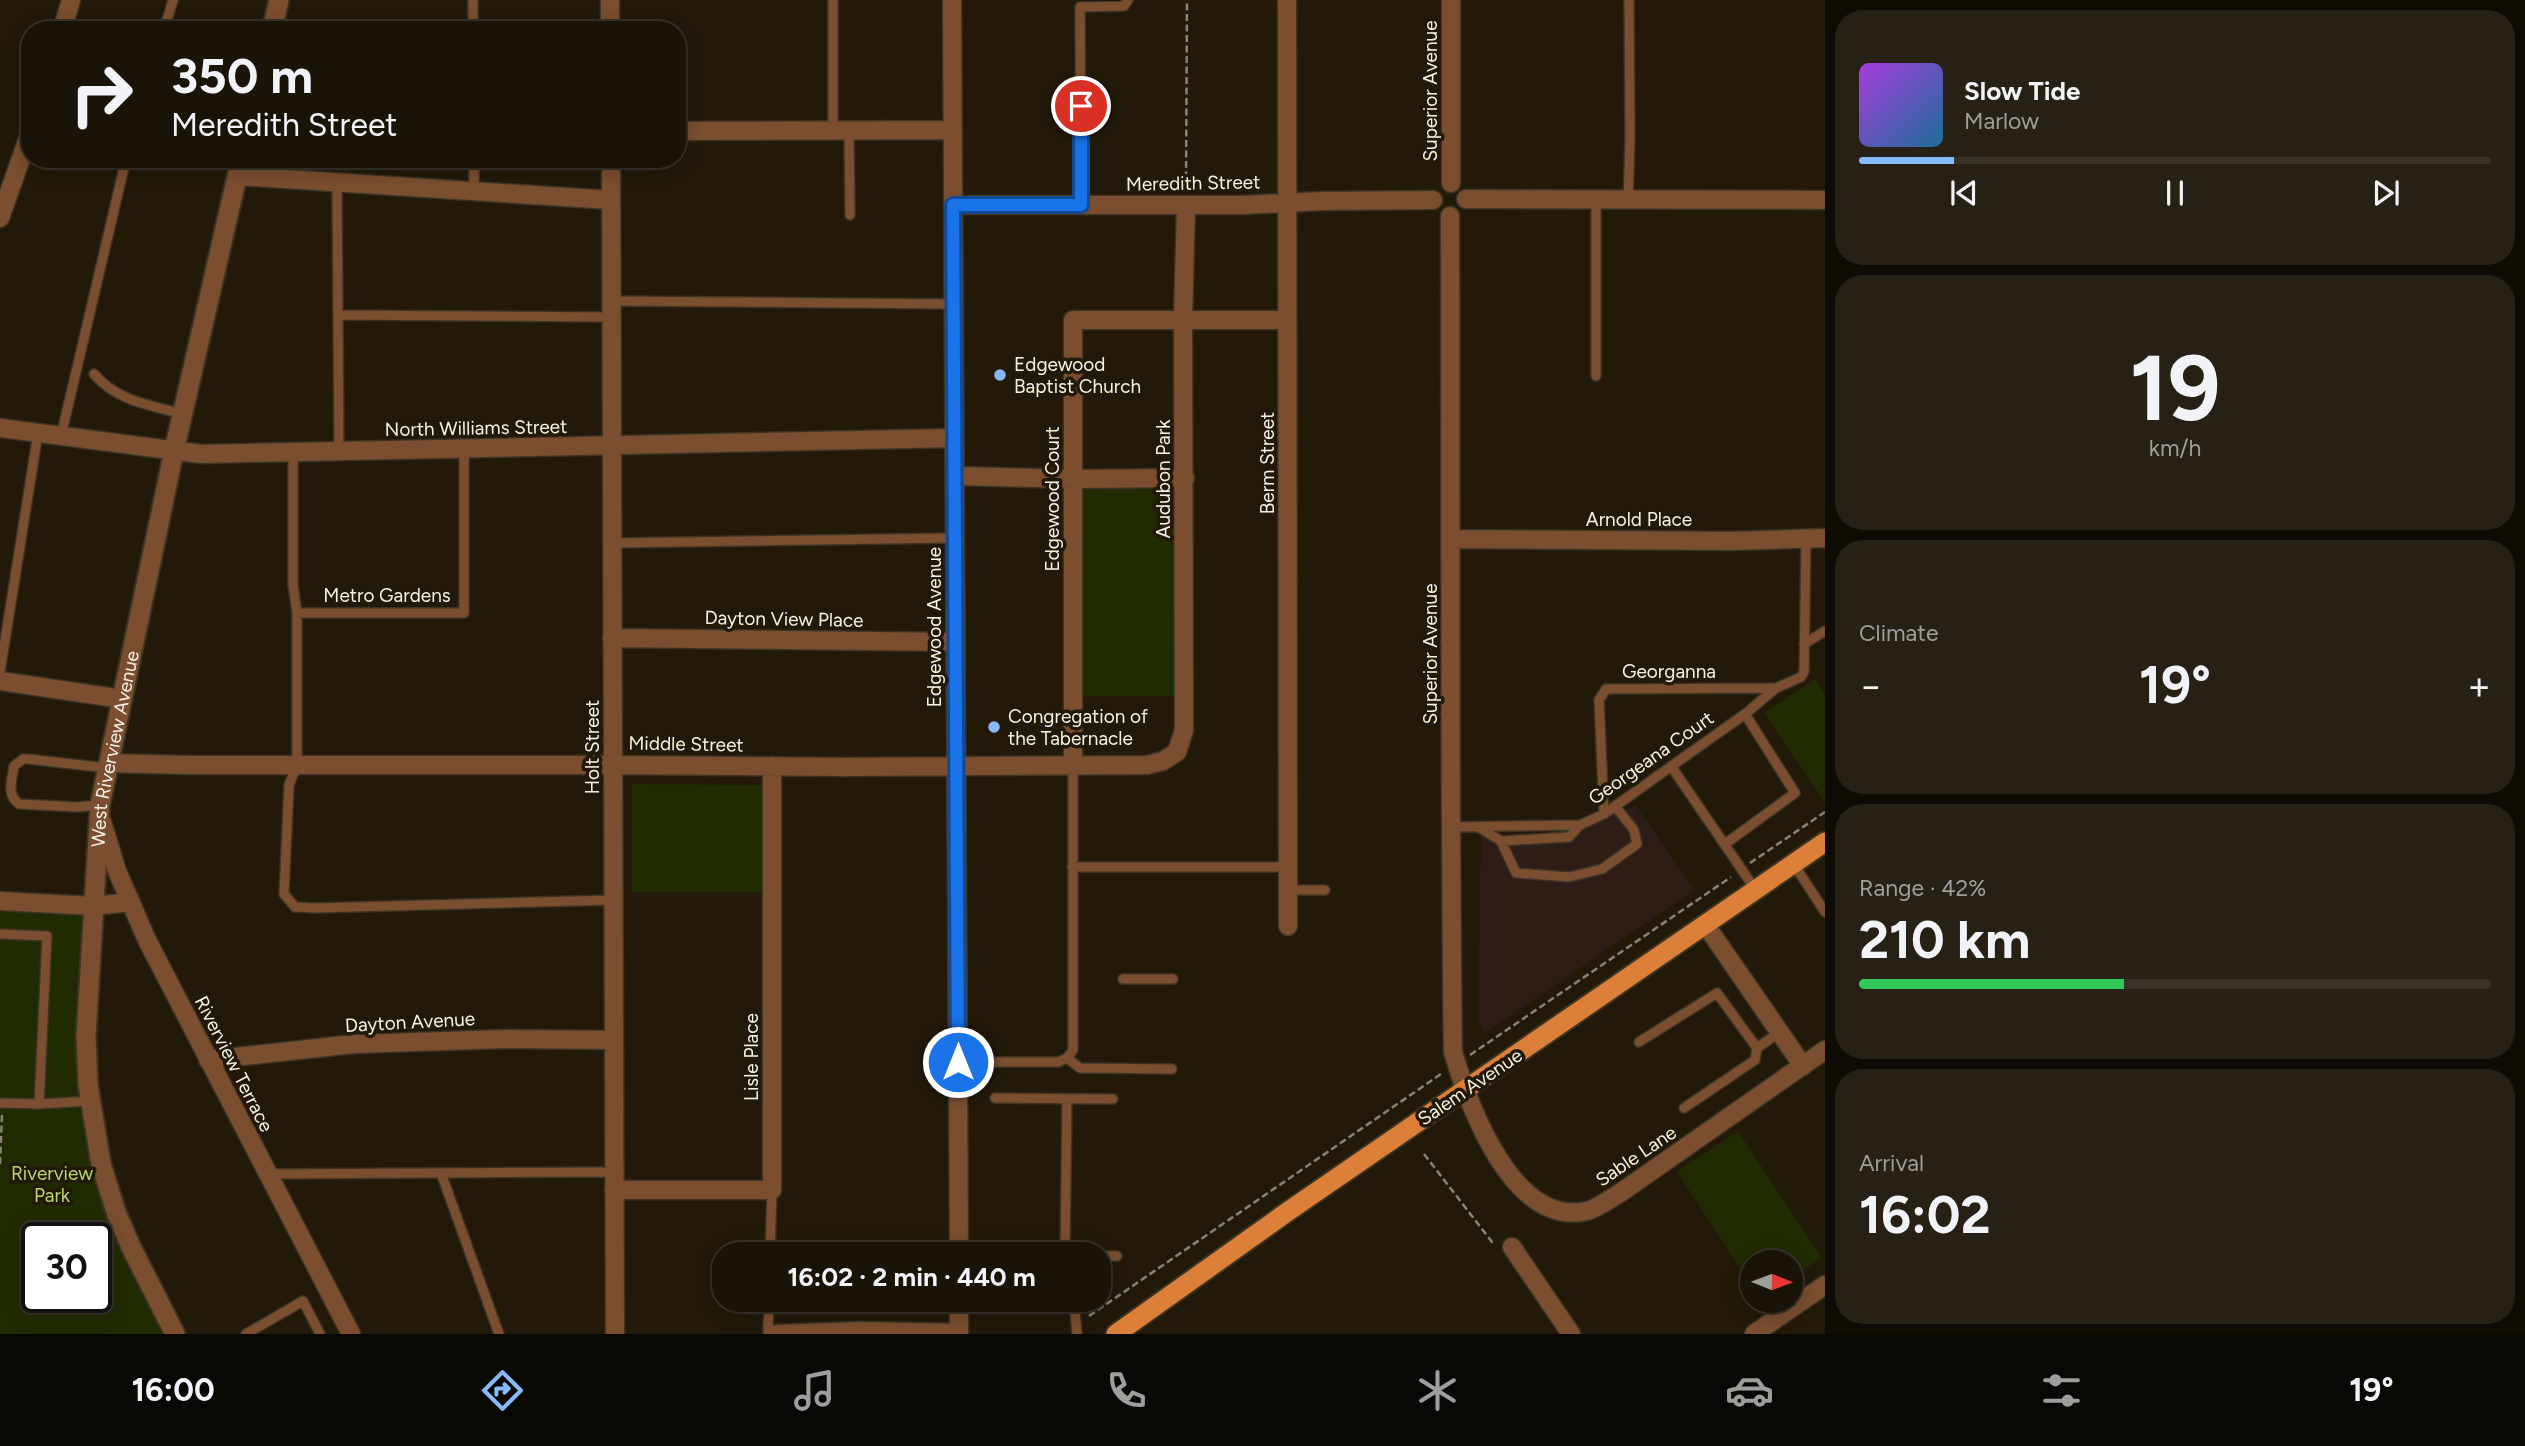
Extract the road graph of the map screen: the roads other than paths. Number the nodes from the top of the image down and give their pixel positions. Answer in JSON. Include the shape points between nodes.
{"nodes":[{"id":1,"x":71,"y":0,"type":"edge"},
{"id":2,"x":173,"y":0,"type":"edge"},
{"id":3,"x":279,"y":0,"type":"edge"},
{"id":4,"x":473,"y":0,"type":"edge"},
{"id":5,"x":610,"y":0,"type":"edge"},
{"id":6,"x":833,"y":0,"type":"edge"},
{"id":7,"x":952,"y":0,"type":"edge"},
{"id":8,"x":1128,"y":0,"type":"edge"},
{"id":9,"x":1287,"y":0,"type":"edge"},
{"id":10,"x":1451,"y":0,"type":"edge"},
{"id":11,"x":1629,"y":0,"type":"edge"},
{"id":12,"x":1081,"y":4,"type":"edge"},
{"id":13,"x":65,"y":21,"type":"edge"},
{"id":14,"x":167,"y":21,"type":"edge"},
{"id":15,"x":274,"y":21,"type":"edge"},
{"id":16,"x":473,"y":21,"type":"edge"},
{"id":17,"x":610,"y":21,"type":"edge"},
{"id":18,"x":841,"y":130,"type":"junction"},
{"id":19,"x":953,"y":130,"type":"junction"},
{"id":20,"x":686,"y":131,"type":"edge"},
{"id":21,"x":21,"y":158,"type":"edge"},
{"id":22,"x":124,"y":168,"type":"edge"},
{"id":23,"x":238,"y":168,"type":"edge"},
{"id":24,"x":259,"y":168,"type":"edge"},
{"id":25,"x":474,"y":168,"type":"edge"},
{"id":26,"x":611,"y":168,"type":"edge"},
{"id":27,"x":1451,"y":183,"type":"junction"},
{"id":28,"x":337,"y":184,"type":"junction"},
{"id":29,"x":474,"y":192,"type":"junction"},
{"id":30,"x":1466,"y":199,"type":"junction"},
{"id":31,"x":611,"y":200,"type":"junction"},
{"id":32,"x":1433,"y":200,"type":"junction"},
{"id":33,"x":1596,"y":200,"type":"junction"},
{"id":34,"x":1825,"y":200,"type":"edge"},
{"id":35,"x":1628,"y":201,"type":"junction"},
{"id":36,"x":1287,"y":203,"type":"junction"},
{"id":37,"x":953,"y":205,"type":"junction"},
{"id":38,"x":1081,"y":205,"type":"junction"},
{"id":39,"x":1186,"y":205,"type":"junction"},
{"id":40,"x":850,"y":215,"type":"dead end"},
{"id":41,"x":1450,"y":216,"type":"junction"},
{"id":42,"x":0,"y":218,"type":"edge"},
{"id":43,"x":954,"y":304,"type":"junction"},
{"id":44,"x":611,"y":309,"type":"junction"},
{"id":45,"x":338,"y":315,"type":"junction"},
{"id":46,"x":1183,"y":320,"type":"junction"},
{"id":47,"x":1287,"y":320,"type":"junction"},
{"id":48,"x":94,"y":374,"type":"dead end"},
{"id":49,"x":1596,"y":376,"type":"dead end"},
{"id":50,"x":183,"y":414,"type":"junction"},
{"id":51,"x":0,"y":428,"type":"edge"},
{"id":52,"x":38,"y":433,"type":"junction"},
{"id":53,"x":61,"y":436,"type":"junction"},
{"id":54,"x":954,"y":438,"type":"junction"},
{"id":55,"x":612,"y":446,"type":"junction"},
{"id":56,"x":464,"y":449,"type":"junction"},
{"id":57,"x":174,"y":451,"type":"junction"},
{"id":58,"x":339,"y":452,"type":"junction"},
{"id":59,"x":293,"y":453,"type":"junction"},
{"id":60,"x":955,"y":477,"type":"junction"},
{"id":61,"x":1185,"y":478,"type":"junction"},
{"id":62,"x":1073,"y":479,"type":"junction"},
{"id":63,"x":955,"y":538,"type":"junction"},
{"id":64,"x":1825,"y":538,"type":"edge"},
{"id":65,"x":1452,"y":539,"type":"junction"},
{"id":66,"x":1806,"y":540,"type":"junction"},
{"id":67,"x":612,"y":543,"type":"junction"},
{"id":68,"x":297,"y":613,"type":"junction"},
{"id":69,"x":1825,"y":631,"type":"edge"},
{"id":70,"x":612,"y":638,"type":"junction"},
{"id":71,"x":956,"y":642,"type":"junction"},
{"id":72,"x":1804,"y":644,"type":"junction"},
{"id":73,"x":0,"y":672,"type":"edge"},
{"id":74,"x":0,"y":681,"type":"edge"},
{"id":75,"x":1776,"y":688,"type":"junction"},
{"id":76,"x":122,"y":699,"type":"junction"},
{"id":77,"x":1745,"y":714,"type":"junction"},
{"id":78,"x":1177,"y":752,"type":"joint"},
{"id":79,"x":297,"y":765,"type":"junction"},
{"id":80,"x":613,"y":765,"type":"junction"},
{"id":81,"x":956,"y":765,"type":"junction"},
{"id":82,"x":107,"y":766,"type":"junction"},
{"id":83,"x":772,"y":766,"type":"junction"},
{"id":84,"x":1671,"y":766,"type":"junction"},
{"id":85,"x":1073,"y":767,"type":"junction"},
{"id":86,"x":100,"y":805,"type":"junction"},
{"id":87,"x":1615,"y":806,"type":"junction"},
{"id":88,"x":1604,"y":814,"type":"junction"},
{"id":89,"x":1580,"y":825,"type":"junction"},
{"id":90,"x":1451,"y":827,"type":"junction"},
{"id":91,"x":1478,"y":827,"type":"junction"},
{"id":92,"x":1501,"y":841,"type":"junction"},
{"id":93,"x":1825,"y":842,"type":"edge"},
{"id":94,"x":1725,"y":844,"type":"junction"},
{"id":95,"x":1793,"y":863,"type":"junction"},
{"id":96,"x":1073,"y":867,"type":"junction"},
{"id":97,"x":1288,"y":867,"type":"junction"},
{"id":98,"x":1755,"y":889,"type":"junction"},
{"id":99,"x":1288,"y":890,"type":"junction"},
{"id":100,"x":1325,"y":890,"type":"dead end"},
{"id":101,"x":613,"y":900,"type":"junction"},
{"id":102,"x":0,"y":901,"type":"edge"},
{"id":103,"x":131,"y":902,"type":"junction"},
{"id":104,"x":93,"y":906,"type":"junction"},
{"id":105,"x":1825,"y":912,"type":"edge"},
{"id":106,"x":1704,"y":924,"type":"junction"},
{"id":107,"x":1288,"y":926,"type":"dead end"},
{"id":108,"x":0,"y":934,"type":"edge"},
{"id":109,"x":1122,"y":979,"type":"dead end"},
{"id":110,"x":1172,"y":979,"type":"dead end"},
{"id":111,"x":1780,"y":1032,"type":"junction"},
{"id":112,"x":614,"y":1040,"type":"junction"},
{"id":113,"x":1639,"y":1042,"type":"dead end"},
{"id":114,"x":1757,"y":1048,"type":"junction"},
{"id":115,"x":1825,"y":1050,"type":"edge"},
{"id":116,"x":1067,"y":1058,"type":"junction"},
{"id":117,"x":208,"y":1060,"type":"junction"},
{"id":118,"x":958,"y":1062,"type":"junction"},
{"id":119,"x":1803,"y":1066,"type":"junction"},
{"id":120,"x":1172,"y":1069,"type":"dead end"},
{"id":121,"x":1465,"y":1091,"type":"junction"},
{"id":122,"x":995,"y":1098,"type":"dead end"},
{"id":123,"x":1067,"y":1099,"type":"junction"},
{"id":124,"x":1113,"y":1099,"type":"dead end"},
{"id":125,"x":90,"y":1101,"type":"junction"},
{"id":126,"x":1,"y":1103,"type":"edge"},
{"id":127,"x":39,"y":1104,"type":"junction"},
{"id":128,"x":1684,"y":1108,"type":"dead end"},
{"id":129,"x":614,"y":1172,"type":"junction"},
{"id":130,"x":441,"y":1173,"type":"junction"},
{"id":131,"x":267,"y":1174,"type":"junction"},
{"id":132,"x":614,"y":1190,"type":"junction"},
{"id":133,"x":772,"y":1190,"type":"junction"},
{"id":134,"x":770,"y":1242,"type":"edge"},
{"id":135,"x":959,"y":1242,"type":"edge"},
{"id":136,"x":1066,"y":1242,"type":"edge"},
{"id":137,"x":1512,"y":1247,"type":"road end"},
{"id":138,"x":1111,"y":1256,"type":"edge"},
{"id":139,"x":1117,"y":1256,"type":"dead end"},
{"id":140,"x":1825,"y":1285,"type":"edge"},
{"id":141,"x":769,"y":1312,"type":"edge"},
{"id":142,"x":959,"y":1312,"type":"edge"},
{"id":143,"x":1075,"y":1312,"type":"edge"},
{"id":144,"x":893,"y":1333,"type":"edge"},
{"id":145,"x":175,"y":1334,"type":"edge"},
{"id":146,"x":246,"y":1334,"type":"edge"},
{"id":147,"x":320,"y":1334,"type":"edge"},
{"id":148,"x":351,"y":1334,"type":"edge"},
{"id":149,"x":499,"y":1334,"type":"edge"},
{"id":150,"x":615,"y":1334,"type":"edge"},
{"id":151,"x":768,"y":1334,"type":"edge"},
{"id":152,"x":777,"y":1334,"type":"edge"},
{"id":153,"x":959,"y":1334,"type":"edge"},
{"id":154,"x":1077,"y":1334,"type":"edge"},
{"id":155,"x":1116,"y":1334,"type":"edge"},
{"id":156,"x":1571,"y":1334,"type":"edge"},
{"id":157,"x":1754,"y":1334,"type":"edge"}],
"edges":[{"from":1,"to":13,"type":"street"},
{"from":2,"to":14,"type":"lane"},
{"from":3,"to":15,"type":"street"},
{"from":4,"to":16,"type":"lane"},
{"from":5,"to":17,"type":"street"},
{"from":6,"to":18,"type":"lane"},
{"from":7,"to":19,"type":"street","name":"Edgewood Avenue"},
{"from":8,"to":12,"type":"lane","via":[[1124,6]]},
{"from":9,"to":36,"type":"street","name":"Berm Street"},
{"from":10,"to":27,"type":"street","name":"Superior Avenue"},
{"from":11,"to":35,"type":"lane"},
{"from":12,"to":38,"type":"lane"},
{"from":18,"to":19,"type":"street"},
{"from":18,"to":20,"type":"street"},
{"from":18,"to":40,"type":"lane"},
{"from":19,"to":37,"type":"street","name":"Edgewood Avenue"},
{"from":21,"to":42,"type":"street"},
{"from":22,"to":53,"type":"lane"},
{"from":23,"to":50,"type":"street","name":"West Riverview Avenue"},
{"from":24,"to":28,"type":"street"},
{"from":25,"to":29,"type":"lane"},
{"from":26,"to":31,"type":"street","name":"Holt Street"},
{"from":27,"to":30,"type":"street","via":[[1462,188]]},
{"from":27,"to":32,"type":"street","via":[[1438,187]]},
{"from":28,"to":29,"type":"street"},
{"from":28,"to":45,"type":"lane"},
{"from":29,"to":31,"type":"street"},
{"from":30,"to":33,"type":"street"},
{"from":30,"to":41,"type":"street","via":[[1462,211]]},
{"from":31,"to":44,"type":"street","name":"Holt Street"},
{"from":32,"to":36,"type":"street","name":"Meredith Street"},
{"from":32,"to":41,"type":"street","via":[[1442,214]]},
{"from":33,"to":35,"type":"street"},
{"from":33,"to":49,"type":"lane"},
{"from":34,"to":35,"type":"street"},
{"from":36,"to":39,"type":"street","name":"Meredith Street"},
{"from":36,"to":47,"type":"street","name":"Berm Street"},
{"from":37,"to":38,"type":"street","name":"Meredith Street"},
{"from":37,"to":43,"type":"street","name":"Edgewood Avenue"},
{"from":38,"to":39,"type":"street","name":"Meredith Street"},
{"from":39,"to":46,"type":"street","name":"Audubon Park"},
{"from":41,"to":65,"type":"street","name":"Superior Avenue"},
{"from":43,"to":44,"type":"lane"},
{"from":43,"to":54,"type":"street","name":"Edgewood Avenue"},
{"from":44,"to":45,"type":"lane"},
{"from":44,"to":55,"type":"street","name":"Holt Street"},
{"from":45,"to":58,"type":"lane"},
{"from":46,"to":47,"type":"street","name":"Edgewood Court"},
{"from":46,"to":61,"type":"street","name":"Audubon Park"},
{"from":46,"to":62,"type":"street","name":"Edgewood Court","via":[[1073,320]]},
{"from":47,"to":97,"type":"street","name":"Berm Street"},
{"from":48,"to":50,"type":"lane","via":[[107,389]]},
{"from":50,"to":57,"type":"street","name":"West Riverview Avenue"},
{"from":51,"to":52,"type":"street","name":"North Williams Street"},
{"from":52,"to":53,"type":"street","name":"North Williams Street"},
{"from":52,"to":73,"type":"lane"},
{"from":53,"to":57,"type":"street","name":"North Williams Street"},
{"from":54,"to":55,"type":"street","name":"North Williams Street"},
{"from":54,"to":60,"type":"street","name":"Edgewood Avenue"},
{"from":55,"to":56,"type":"street","name":"North Williams Street"},
{"from":55,"to":67,"type":"street","name":"Holt Street"},
{"from":56,"to":58,"type":"street","name":"North Williams Street"},
{"from":56,"to":68,"type":"lane","name":"Metro Gardens","via":[[464,613]]},
{"from":57,"to":59,"type":"street","name":"North Williams Street"},
{"from":57,"to":76,"type":"street","name":"West Riverview Avenue"},
{"from":58,"to":59,"type":"street","name":"North Williams Street"},
{"from":59,"to":68,"type":"lane"},
{"from":60,"to":62,"type":"street"},
{"from":60,"to":63,"type":"street","name":"Edgewood Avenue"},
{"from":61,"to":62,"type":"street"},
{"from":61,"to":78,"type":"street","name":"Audubon Park","via":[[1184,730]]},
{"from":62,"to":85,"type":"street","name":"Edgewood Court"},
{"from":63,"to":67,"type":"lane"},
{"from":63,"to":71,"type":"street","name":"Edgewood Avenue"},
{"from":64,"to":66,"type":"street","name":"Arnold Place"},
{"from":65,"to":66,"type":"street","name":"Arnold Place"},
{"from":65,"to":90,"type":"street","name":"Superior Avenue"},
{"from":66,"to":72,"type":"lane"},
{"from":67,"to":70,"type":"street","name":"Holt Street"},
{"from":68,"to":79,"type":"lane","name":"Metro Gardens"},
{"from":69,"to":72,"type":"lane"},
{"from":70,"to":71,"type":"street","name":"Dayton View Place"},
{"from":70,"to":80,"type":"street","name":"Holt Street"},
{"from":71,"to":81,"type":"street","name":"Edgewood Avenue"},
{"from":72,"to":75,"type":"lane","name":"Georgeana Court","via":[[1801,677]]},
{"from":74,"to":76,"type":"street"},
{"from":75,"to":77,"type":"lane","name":"Georgeana Court"},
{"from":75,"to":88,"type":"lane","name":"Georganna","via":[[1606,689],[1598,700]]},
{"from":76,"to":82,"type":"street","name":"West Riverview Avenue"},
{"from":77,"to":84,"type":"lane","name":"Georgeana Court"},
{"from":77,"to":94,"type":"lane","via":[[1795,793]]},
{"from":78,"to":85,"type":"street","name":"Middle Street","via":[[1147,765]]},
{"from":79,"to":80,"type":"street","name":"Middle Street"},
{"from":79,"to":82,"type":"street","name":"Middle Street"},
{"from":79,"to":101,"type":"lane","name":"Metro Gardens","via":[[289,785],[284,894],[295,907]]},
{"from":80,"to":83,"type":"street","name":"Middle Street"},
{"from":80,"to":101,"type":"street","name":"Holt Street"},
{"from":81,"to":83,"type":"street","name":"Middle Street"},
{"from":81,"to":85,"type":"street","name":"Middle Street"},
{"from":81,"to":118,"type":"street","name":"Edgewood Avenue"},
{"from":82,"to":86,"type":"street","name":"West Riverview Avenue"},
{"from":82,"to":86,"type":"lane","via":[[23,759],[14,766],[10,791],[19,804]]},
{"from":83,"to":133,"type":"street","name":"Lisle Place"},
{"from":84,"to":87,"type":"lane","name":"Georgeana Court"},
{"from":84,"to":94,"type":"lane"},
{"from":85,"to":96,"type":"lane"},
{"from":86,"to":103,"type":"street","name":"Riverview Terrace","via":[[109,850]]},
{"from":86,"to":104,"type":"street","name":"West Riverview Avenue"},
{"from":87,"to":88,"type":"lane","name":"Georgeana Court"},
{"from":87,"to":92,"type":"lane","via":[[1634,830],[1637,844],[1602,869],[1569,877],[1516,873]]},
{"from":88,"to":89,"type":"lane","name":"Georgeana Court"},
{"from":89,"to":91,"type":"lane","name":"Georgeana Court"},
{"from":89,"to":92,"type":"lane","via":[[1569,837]]},
{"from":90,"to":91,"type":"lane","name":"Georgeana Court"},
{"from":90,"to":121,"type":"street","name":"Superior Avenue","via":[[1453,1052]]},
{"from":91,"to":92,"type":"lane"},
{"from":93,"to":95,"type":"main road","name":"Salem Avenue"},
{"from":94,"to":98,"type":"lane"},
{"from":95,"to":98,"type":"main road","name":"Salem Avenue"},
{"from":95,"to":105,"type":"lane"},
{"from":96,"to":97,"type":"lane"},
{"from":96,"to":116,"type":"lane","via":[[1074,1042]]},
{"from":97,"to":99,"type":"street","name":"Berm Street"},
{"from":98,"to":106,"type":"main road","name":"Salem Avenue"},
{"from":99,"to":100,"type":"lane"},
{"from":99,"to":107,"type":"street","name":"Berm Street"},
{"from":101,"to":112,"type":"street","name":"Holt Street"},
{"from":102,"to":104,"type":"street"},
{"from":103,"to":104,"type":"street"},
{"from":103,"to":117,"type":"street","name":"Riverview Terrace"},
{"from":104,"to":125,"type":"street","name":"West Riverview Avenue","via":[[86,1036]]},
{"from":106,"to":111,"type":"street"},
{"from":106,"to":121,"type":"main road","name":"Salem Avenue"},
{"from":108,"to":127,"type":"lane","via":[[47,936]]},
{"from":109,"to":110,"type":"lane"},
{"from":111,"to":114,"type":"lane"},
{"from":111,"to":119,"type":"street"},
{"from":112,"to":117,"type":"street","name":"Dayton Avenue","via":[[354,1044]]},
{"from":112,"to":129,"type":"street","name":"Holt Street"},
{"from":113,"to":114,"type":"lane","via":[[1717,993]]},
{"from":114,"to":128,"type":"lane","via":[[1755,1060]]},
{"from":115,"to":119,"type":"street","name":"Sable Lane"},
{"from":116,"to":118,"type":"lane","via":[[1058,1062]]},
{"from":116,"to":120,"type":"lane","via":[[1080,1068]]},
{"from":117,"to":131,"type":"street","name":"Riverview Terrace"},
{"from":118,"to":135,"type":"street","name":"Edgewood Avenue"},
{"from":119,"to":121,"type":"street","name":"Sable Lane","via":[[1620,1193],[1582,1212],[1554,1209],[1528,1197],[1498,1158]]},
{"from":121,"to":155,"type":"main road","name":"Salem Avenue"},
{"from":122,"to":123,"type":"lane"},
{"from":123,"to":124,"type":"lane"},
{"from":123,"to":136,"type":"lane"},
{"from":125,"to":127,"type":"lane"},
{"from":125,"to":145,"type":"street","name":"West Riverview Avenue","via":[[101,1164],[117,1212]]},
{"from":126,"to":127,"type":"lane"},
{"from":129,"to":130,"type":"lane"},
{"from":129,"to":132,"type":"street","name":"Holt Street"},
{"from":130,"to":131,"type":"lane"},
{"from":130,"to":149,"type":"lane"},
{"from":131,"to":148,"type":"street","name":"Riverview Terrace"},
{"from":132,"to":133,"type":"street"},
{"from":132,"to":150,"type":"street","name":"Holt Street"},
{"from":133,"to":134,"type":"lane"},
{"from":137,"to":156,"type":"street"},
{"from":138,"to":139,"type":"lane"},
{"from":140,"to":157,"type":"street"},
{"from":141,"to":151,"type":"lane"},
{"from":142,"to":153,"type":"street"},
{"from":143,"to":154,"type":"lane"},
{"from":144,"to":152,"type":"street"},
{"from":144,"to":153,"type":"street"},
{"from":146,"to":147,"type":"lane","via":[[303,1301]]}]}
